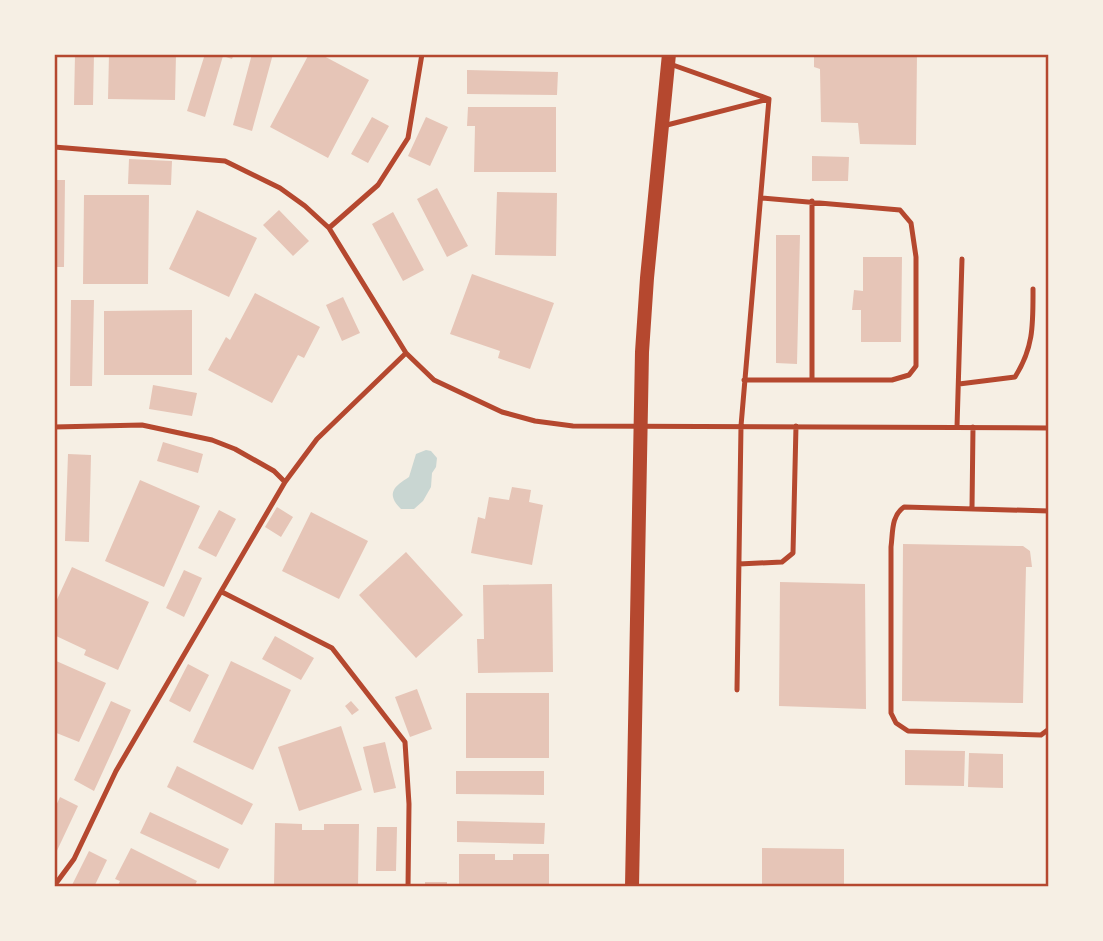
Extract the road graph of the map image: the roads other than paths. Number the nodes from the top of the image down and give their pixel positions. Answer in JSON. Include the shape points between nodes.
{"nodes":[{"id":1,"x":422,"y":54,"type":"edge"},
{"id":2,"x":669,"y":59,"type":"edge"},
{"id":3,"x":769,"y":99,"type":"junction"},
{"id":4,"x":663,"y":126,"type":"junction"},
{"id":5,"x":54,"y":148,"type":"edge"},
{"id":6,"x":761,"y":198,"type":"junction"},
{"id":7,"x":812,"y":201,"type":"junction"},
{"id":8,"x":329,"y":228,"type":"junction"},
{"id":9,"x":962,"y":259,"type":"dead end"},
{"id":10,"x":1034,"y":289,"type":"dead end"},
{"id":11,"x":406,"y":353,"type":"junction"},
{"id":12,"x":744,"y":380,"type":"junction"},
{"id":13,"x":812,"y":380,"type":"junction"},
{"id":14,"x":959,"y":384,"type":"junction"},
{"id":15,"x":640,"y":426,"type":"junction"},
{"id":16,"x":741,"y":426,"type":"junction"},
{"id":17,"x":796,"y":426,"type":"junction"},
{"id":18,"x":54,"y":427,"type":"edge"},
{"id":19,"x":957,"y":427,"type":"junction"},
{"id":20,"x":973,"y":427,"type":"junction"},
{"id":21,"x":1049,"y":428,"type":"edge"},
{"id":22,"x":285,"y":482,"type":"junction"},
{"id":23,"x":972,"y":508,"type":"junction"},
{"id":24,"x":1049,"y":511,"type":"edge"},
{"id":25,"x":738,"y":564,"type":"junction"},
{"id":26,"x":222,"y":592,"type":"junction"},
{"id":27,"x":737,"y":690,"type":"dead end"},
{"id":28,"x":1049,"y":729,"type":"edge"},
{"id":29,"x":54,"y":886,"type":"edge"},
{"id":30,"x":408,"y":887,"type":"edge"},
{"id":31,"x":632,"y":887,"type":"edge"}],
"edges":[{"from":1,"to":8,"type":"lane","via":[[408,138],[378,185]]},
{"from":2,"to":3,"type":"lane"},
{"from":2,"to":4,"type":"main road"},
{"from":3,"to":4,"type":"lane"},
{"from":3,"to":6,"type":"lane"},
{"from":4,"to":15,"type":"main road","via":[[645,304]]},
{"from":5,"to":8,"type":"lane","via":[[225,161],[280,188]]},
{"from":6,"to":7,"type":"lane"},
{"from":6,"to":12,"type":"lane"},
{"from":7,"to":13,"type":"lane"},
{"from":7,"to":13,"type":"lane","via":[[900,210],[911,223],[916,257],[916,366],[909,375],[892,380]]},
{"from":8,"to":11,"type":"lane"},
{"from":9,"to":14,"type":"lane"},
{"from":10,"to":14,"type":"lane","via":[[1033,337],[1015,377]]},
{"from":11,"to":15,"type":"lane","via":[[434,380],[502,412],[569,425]]},
{"from":11,"to":22,"type":"lane","via":[[317,439]]},
{"from":12,"to":13,"type":"lane"},
{"from":12,"to":16,"type":"lane"},
{"from":14,"to":19,"type":"lane"},
{"from":15,"to":16,"type":"lane"},
{"from":15,"to":31,"type":"main road"},
{"from":16,"to":17,"type":"lane"},
{"from":16,"to":25,"type":"lane"},
{"from":17,"to":19,"type":"lane"},
{"from":17,"to":25,"type":"lane","via":[[793,553],[782,562]]},
{"from":18,"to":22,"type":"lane","via":[[142,425],[212,440],[274,471]]},
{"from":19,"to":20,"type":"lane"},
{"from":20,"to":21,"type":"lane"},
{"from":20,"to":23,"type":"lane"},
{"from":22,"to":26,"type":"lane"},
{"from":23,"to":24,"type":"lane"},
{"from":23,"to":28,"type":"lane","via":[[904,507],[897,512],[891,547],[891,713],[908,731],[1041,735]]},
{"from":25,"to":27,"type":"lane"},
{"from":26,"to":29,"type":"lane","via":[[116,771],[74,859]]},
{"from":26,"to":30,"type":"lane","via":[[332,648],[405,742]]}]}
